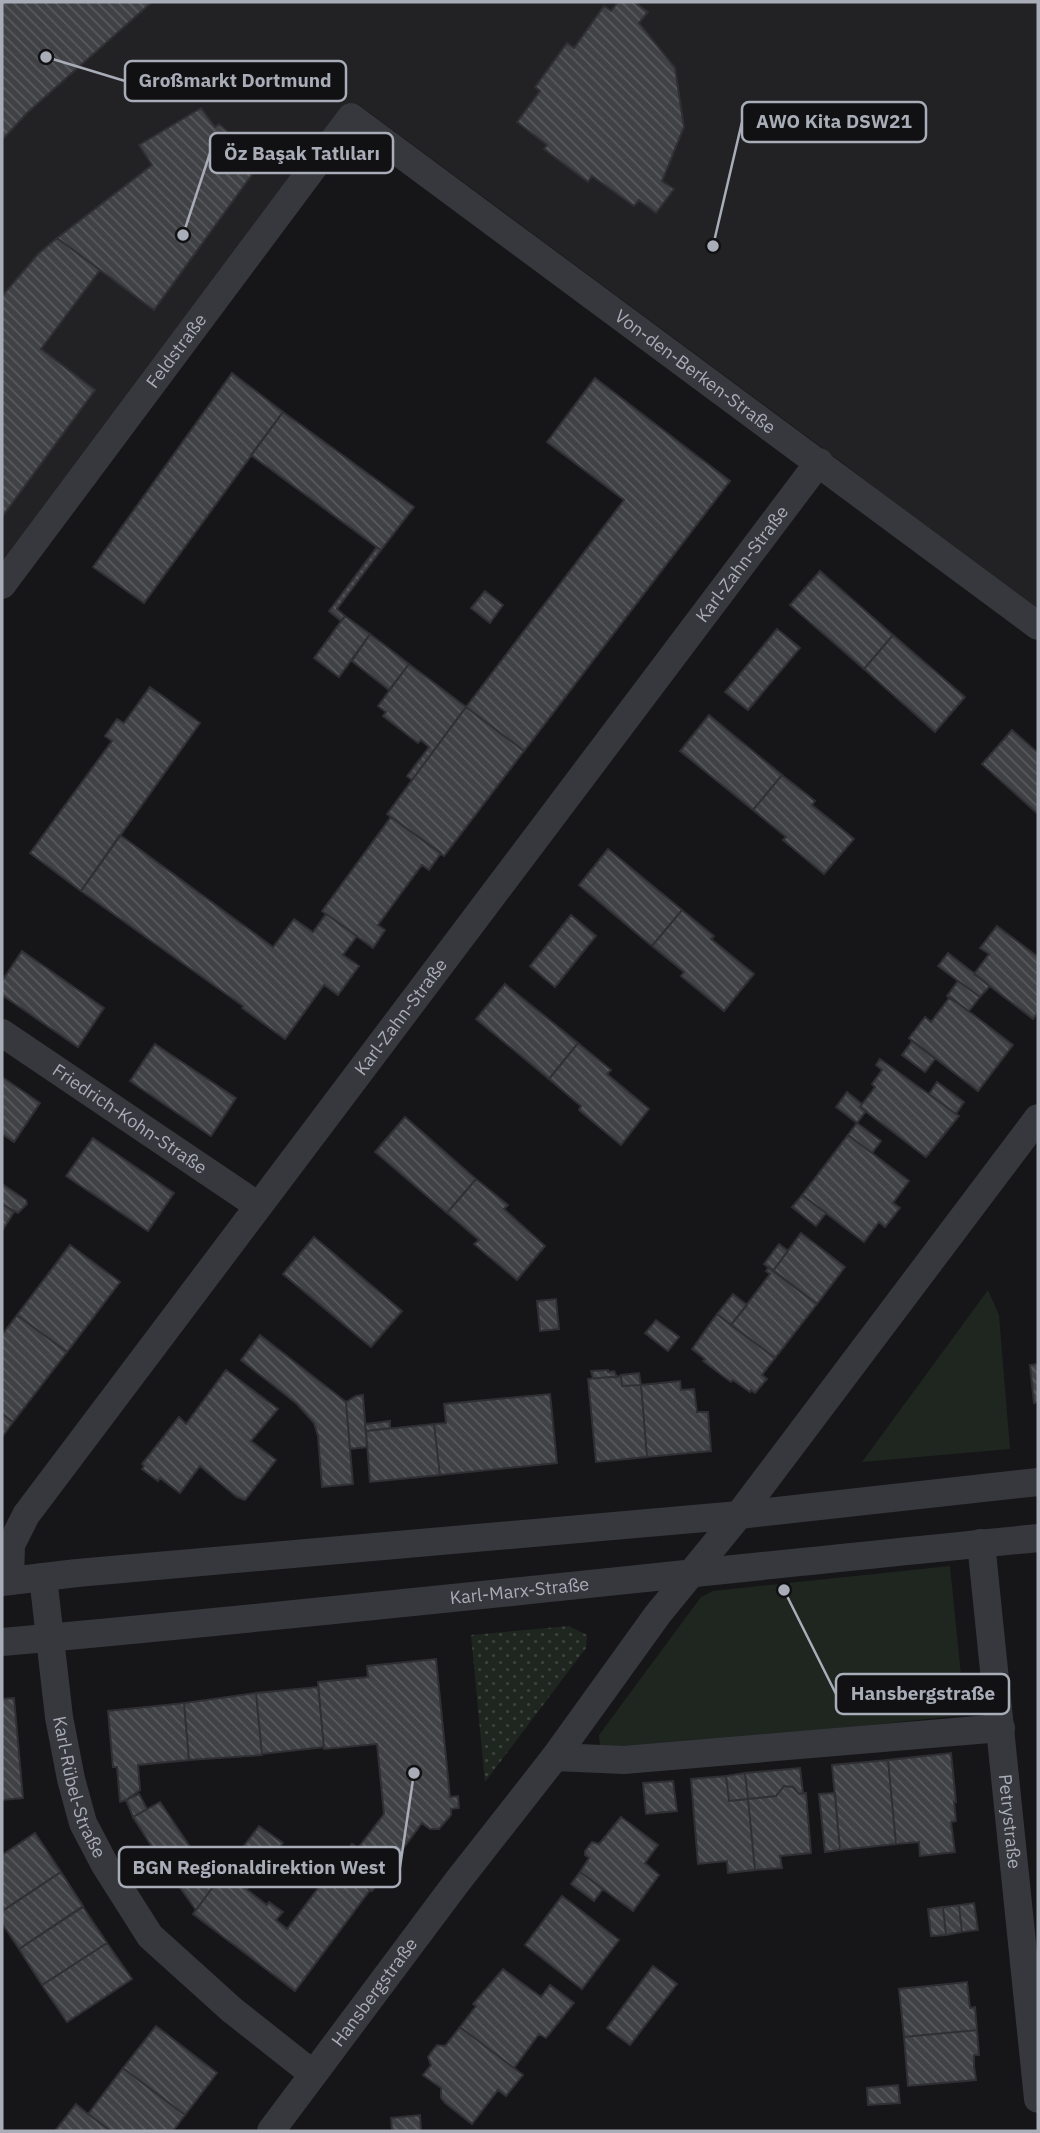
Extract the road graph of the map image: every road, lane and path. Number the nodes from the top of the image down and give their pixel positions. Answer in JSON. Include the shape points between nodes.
{"nodes":[{"id":1,"x":351,"y":117,"type":"joint"},
{"id":2,"x":819,"y":462,"type":"junction"},
{"id":3,"x":2,"y":585,"type":"edge"},
{"id":4,"x":1038,"y":626,"type":"edge"},
{"id":5,"x":2,"y":1033,"type":"edge"},
{"id":6,"x":1038,"y":1118,"type":"edge"},
{"id":7,"x":257,"y":1205,"type":"junction"},
{"id":8,"x":1038,"y":1482,"type":"edge"},
{"id":9,"x":739,"y":1516,"type":"junction"},
{"id":10,"x":1038,"y":1538,"type":"edge"},
{"id":11,"x":981,"y":1544,"type":"junction"},
{"id":12,"x":692,"y":1573,"type":"junction"},
{"id":13,"x":43,"y":1577,"type":"junction"},
{"id":14,"x":6,"y":1581,"type":"edge"},
{"id":15,"x":51,"y":1638,"type":"junction"},
{"id":16,"x":2,"y":1642,"type":"edge"},
{"id":17,"x":1001,"y":1728,"type":"junction"},
{"id":18,"x":555,"y":1757,"type":"junction"},
{"id":19,"x":1036,"y":2054,"type":"edge"},
{"id":20,"x":313,"y":2074,"type":"junction"},
{"id":21,"x":1038,"y":2099,"type":"edge"},
{"id":22,"x":271,"y":2131,"type":"edge"}],
"edges":[{"from":1,"to":2,"type":"street","name":"Von-den-Berken-Straße"},
{"from":1,"to":3,"type":"street","name":"Feldstraße"},
{"from":2,"to":4,"type":"street","name":"Von-den-Berken-Straße"},
{"from":2,"to":7,"type":"street","name":"Karl-Zahn-Straße"},
{"from":5,"to":7,"type":"street","name":"Friedrich-Kohn-Straße"},
{"from":6,"to":9,"type":"street","name":"Hansbergstraße"},
{"from":7,"to":14,"type":"street","name":"Karl-Zahn-Straße","via":[[26,1515],[11,1545]]},
{"from":8,"to":9,"type":"street"},
{"from":9,"to":12,"type":"street","name":"Hansbergstraße"},
{"from":9,"to":13,"type":"street"},
{"from":10,"to":11,"type":"street","name":"Karl-Marx-Straße"},
{"from":11,"to":12,"type":"street","name":"Karl-Marx-Straße"},
{"from":11,"to":17,"type":"street","name":"Petrystraße"},
{"from":12,"to":15,"type":"street","name":"Karl-Marx-Straße"},
{"from":12,"to":18,"type":"street","name":"Hansbergstraße"},
{"from":13,"to":14,"type":"street"},
{"from":13,"to":15,"type":"street","name":"Karl-Rübel-Straße"},
{"from":15,"to":16,"type":"street","name":"Karl-Marx-Straße"},
{"from":15,"to":20,"type":"street","name":"Karl-Rübel-Straße","via":[[71,1779],[83,1823],[104,1865],[150,1936]]},
{"from":17,"to":18,"type":"street","via":[[624,1760]]},
{"from":17,"to":19,"type":"street","name":"Petrystraße"},
{"from":18,"to":20,"type":"street","name":"Hansbergstraße"},
{"from":19,"to":21,"type":"street","name":"Petrystraße"},
{"from":20,"to":22,"type":"street","name":"Hansbergstraße"}]}
